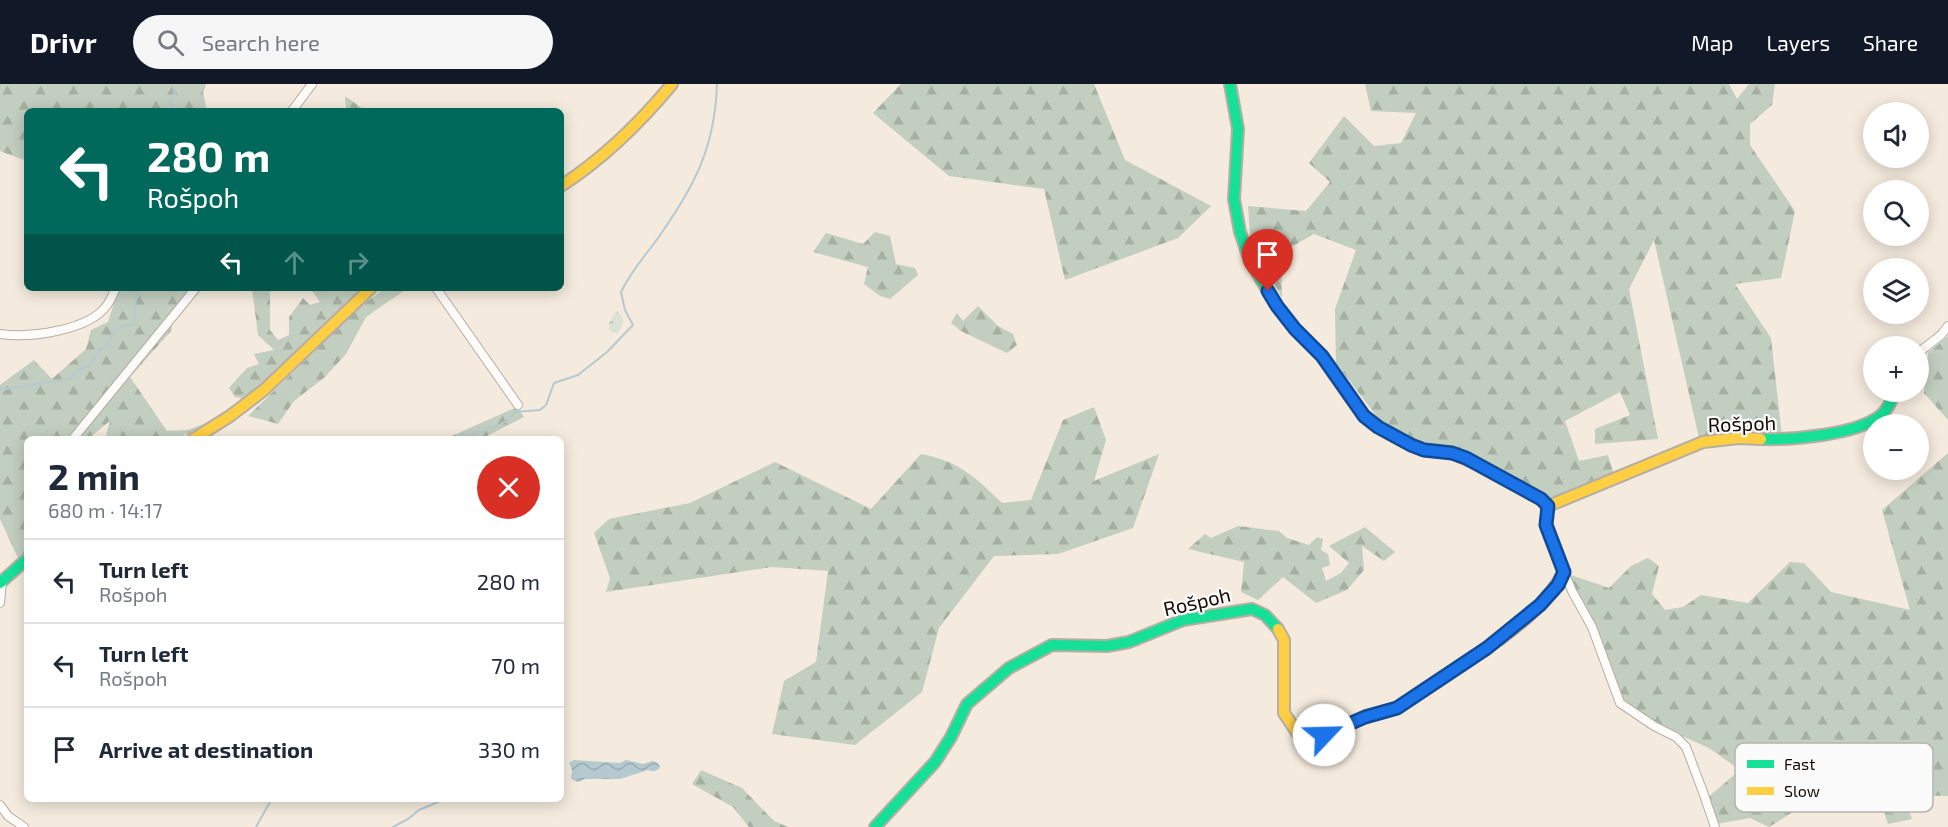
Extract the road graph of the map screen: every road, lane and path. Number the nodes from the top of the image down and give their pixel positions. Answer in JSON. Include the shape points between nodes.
{"nodes":[{"id":1,"x":312,"y":84,"type":"edge"},
{"id":2,"x":672,"y":84,"type":"edge"},
{"id":3,"x":1230,"y":84,"type":"edge"},
{"id":4,"x":294,"y":108,"type":"edge"},
{"id":5,"x":564,"y":184,"type":"edge"},
{"id":6,"x":114,"y":291,"type":"edge"},
{"id":7,"x":194,"y":291,"type":"edge"},
{"id":8,"x":367,"y":291,"type":"edge"},
{"id":9,"x":438,"y":291,"type":"edge"},
{"id":10,"x":1948,"y":326,"type":"edge"},
{"id":11,"x":0,"y":334,"type":"edge"},
{"id":12,"x":1929,"y":344,"type":"edge"},
{"id":13,"x":1890,"y":402,"type":"edge"},
{"id":14,"x":518,"y":405,"type":"dead end"},
{"id":15,"x":75,"y":436,"type":"edge"},
{"id":16,"x":198,"y":436,"type":"edge"},
{"id":17,"x":1548,"y":506,"type":"junction"},
{"id":18,"x":24,"y":562,"type":"edge"},
{"id":19,"x":1564,"y":572,"type":"junction"},
{"id":20,"x":1,"y":582,"type":"edge"},
{"id":21,"x":0,"y":603,"type":"edge"},
{"id":22,"x":0,"y":805,"type":"edge"},
{"id":23,"x":24,"y":827,"type":"edge"},
{"id":24,"x":875,"y":827,"type":"edge"},
{"id":25,"x":1715,"y":827,"type":"edge"}],
"edges":[{"from":1,"to":4,"type":"street"},
{"from":2,"to":5,"type":"street","via":[[641,122]]},
{"from":3,"to":17,"type":"street","via":[[1238,129],[1233,199],[1250,261],[1277,306],[1322,356],[1364,416],[1378,427],[1424,450],[1466,458]]},
{"from":6,"to":11,"type":"street","via":[[107,306],[89,320],[63,330]]},
{"from":7,"to":15,"type":"street"},
{"from":8,"to":16,"type":"street","via":[[264,390]]},
{"from":9,"to":14,"type":"street"},
{"from":10,"to":12,"type":"street"},
{"from":13,"to":17,"type":"street","name":"Rošpoh","via":[[1879,417],[1850,430],[1784,440],[1739,438],[1703,442]]},
{"from":17,"to":19,"type":"street","via":[[1546,525]]},
{"from":18,"to":20,"type":"street"},
{"from":19,"to":24,"type":"street","name":"Rošpoh","via":[[1550,594],[1521,622],[1406,703],[1324,735],[1306,738],[1293,730],[1284,713],[1284,640],[1276,625],[1252,609],[1184,620],[1129,642],[1052,645],[1009,668],[967,704],[935,762]]},
{"from":19,"to":25,"type":"street","via":[[1592,627],[1620,703],[1686,747]]},
{"from":20,"to":21,"type":"street"},
{"from":22,"to":23,"type":"street"}]}
